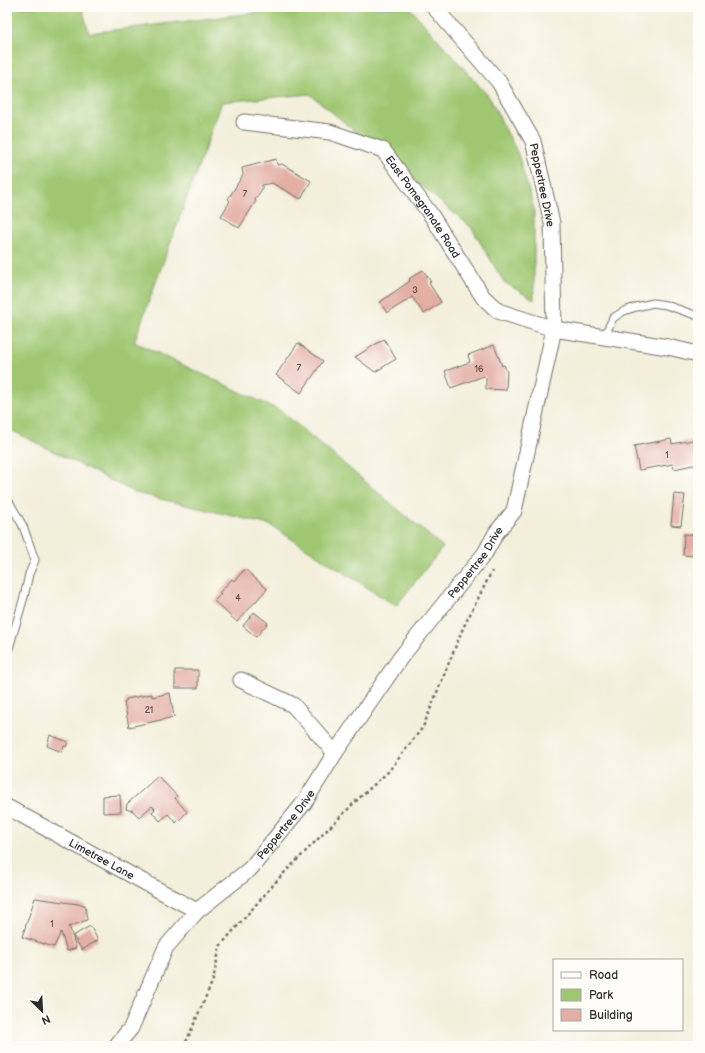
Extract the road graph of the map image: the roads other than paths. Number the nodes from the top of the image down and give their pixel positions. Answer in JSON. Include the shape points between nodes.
{"nodes":[{"id":1,"x":434,"y":7,"type":"edge"},
{"id":2,"x":244,"y":122,"type":"dead end"},
{"id":3,"x":698,"y":316,"type":"edge"},
{"id":4,"x":554,"y":329,"type":"junction"},
{"id":5,"x":604,"y":337,"type":"junction"},
{"id":6,"x":698,"y":354,"type":"edge"},
{"id":7,"x":7,"y":498,"type":"edge"},
{"id":8,"x":7,"y":655,"type":"edge"},
{"id":9,"x":241,"y":680,"type":"dead end"},
{"id":10,"x":335,"y":753,"type":"junction"},
{"id":11,"x":7,"y":807,"type":"edge"},
{"id":12,"x":197,"y":911,"type":"junction"},
{"id":13,"x":116,"y":1046,"type":"edge"}],
"edges":[{"from":1,"to":4,"type":"street","name":"Peppertree Drive","via":[[499,82],[533,141],[552,223]]},
{"from":2,"to":4,"type":"street","name":"East Pomegranate Road","via":[[330,132],[383,150],[430,215],[483,297],[498,311]]},
{"from":3,"to":5,"type":"lane","via":[[653,303],[624,311],[613,318]]},
{"from":4,"to":5,"type":"street","name":"East Pomegranate Road"},
{"from":4,"to":10,"type":"street","name":"Peppertree Drive","via":[[514,511],[496,533],[485,553],[401,657]]},
{"from":5,"to":6,"type":"street","name":"East Pomegranate Road"},
{"from":7,"to":8,"type":"lane","via":[[23,526],[35,560]]},
{"from":9,"to":10,"type":"street","via":[[294,705]]},
{"from":10,"to":12,"type":"street","name":"Peppertree Drive","via":[[304,803],[250,869]]},
{"from":11,"to":12,"type":"street","name":"Limetree Lane"},
{"from":12,"to":13,"type":"street","name":"Peppertree Drive","via":[[166,947],[131,1028]]}]}
